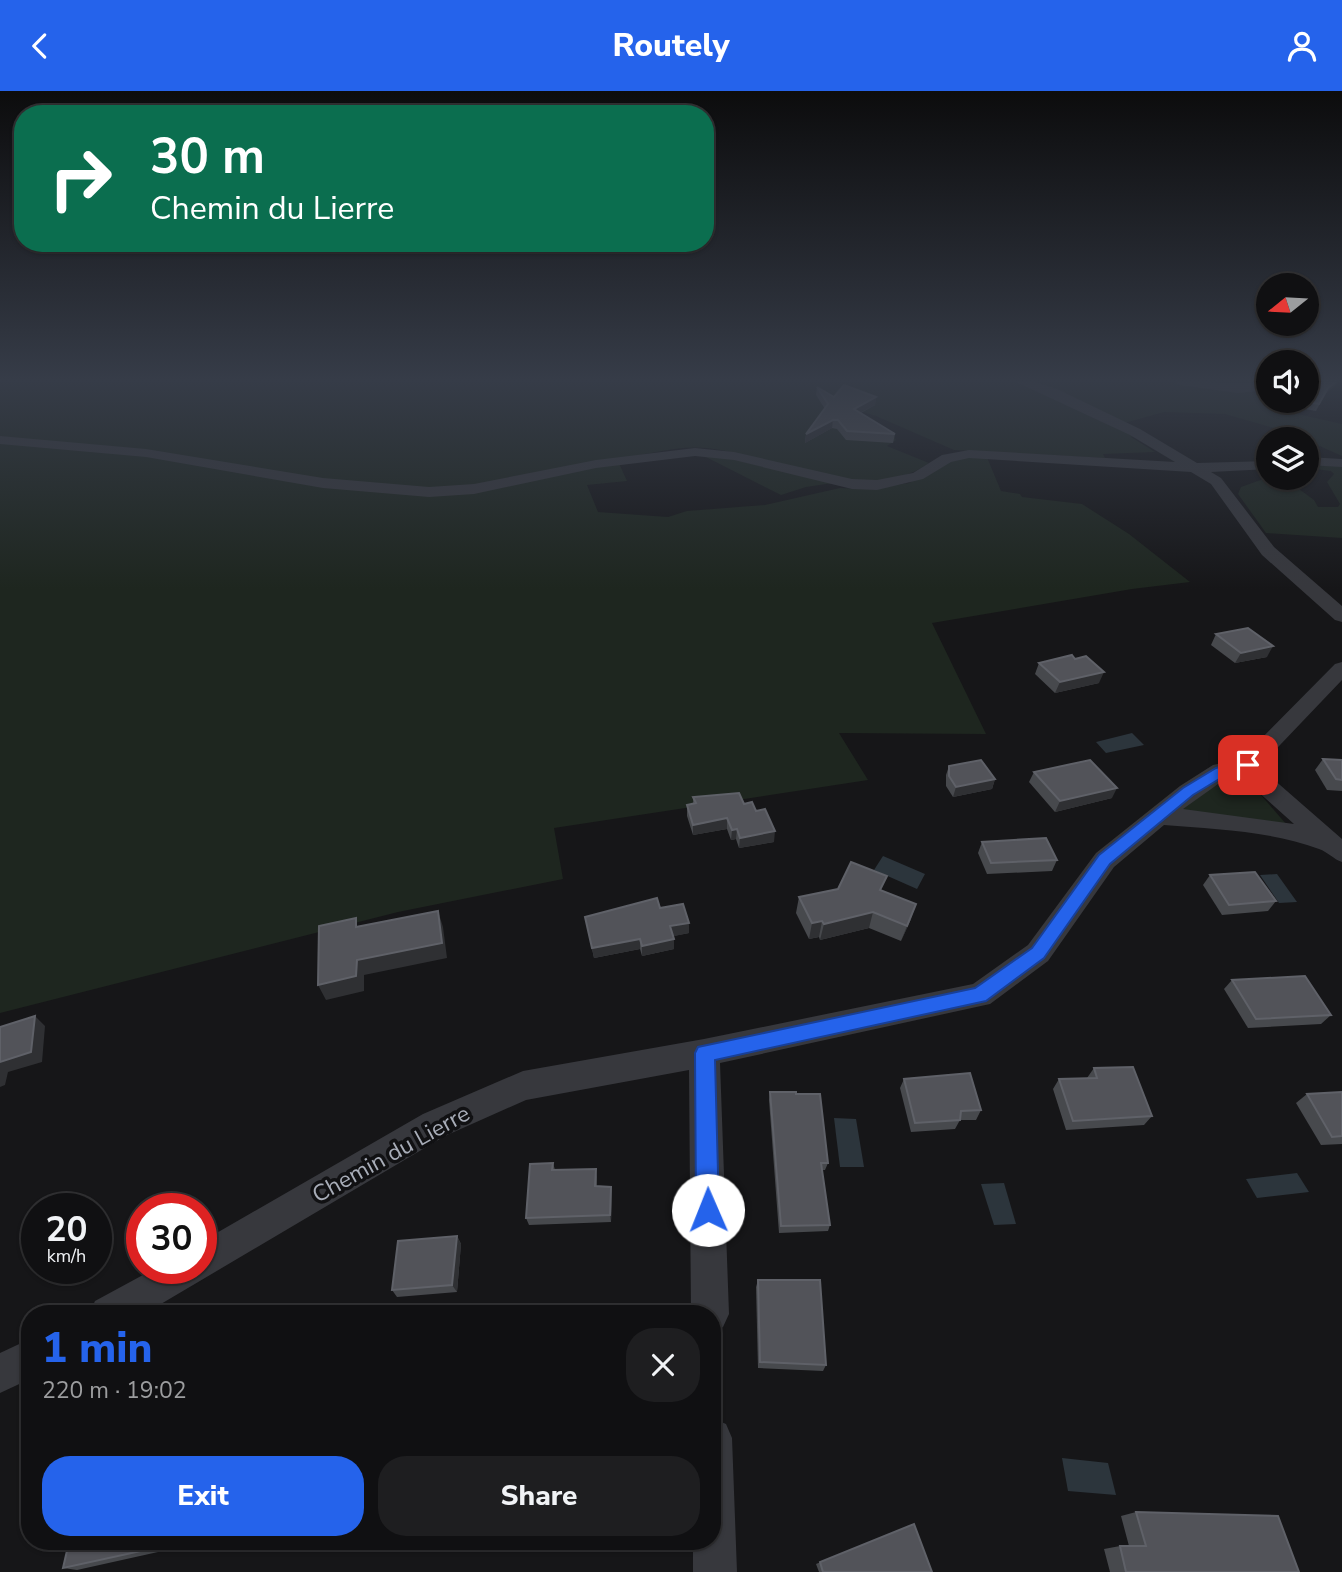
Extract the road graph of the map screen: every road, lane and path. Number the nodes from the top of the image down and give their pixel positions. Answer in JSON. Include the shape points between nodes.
{"nodes":[{"id":1,"x":114,"y":450,"type":"edge"},
{"id":2,"x":1166,"y":450,"type":"edge"},
{"id":3,"x":1319,"y":462,"type":"edge"},
{"id":4,"x":1342,"y":463,"type":"edge"},
{"id":5,"x":1256,"y":465,"type":"edge"},
{"id":6,"x":1196,"y":468,"type":"junction"},
{"id":7,"x":1256,"y":469,"type":"edge"},
{"id":8,"x":1224,"y":489,"type":"junction"},
{"id":9,"x":1342,"y":616,"type":"edge"},
{"id":10,"x":1342,"y":667,"type":"edge"},
{"id":11,"x":1248,"y":765,"type":"junction"},
{"id":12,"x":1158,"y":816,"type":"junction"},
{"id":13,"x":1337,"y":848,"type":"edge"},
{"id":14,"x":705,"y":1053,"type":"junction"},
{"id":15,"x":217,"y":1253,"type":"edge"},
{"id":16,"x":163,"y":1284,"type":"edge"},
{"id":17,"x":124,"y":1305,"type":"edge"},
{"id":18,"x":710,"y":1305,"type":"edge"},
{"id":19,"x":21,"y":1363,"type":"edge"},
{"id":20,"x":0,"y":1374,"type":"edge"},
{"id":21,"x":715,"y":1550,"type":"edge"},
{"id":22,"x":715,"y":1572,"type":"edge"}],
"edges":[{"from":1,"to":6,"type":"street","via":[[323,482],[429,492],[474,489],[658,455],[718,453],[863,485],[909,479],[947,458],[969,454]]},
{"from":2,"to":6,"type":"street"},
{"from":3,"to":4,"type":"street"},
{"from":5,"to":6,"type":"street"},
{"from":6,"to":8,"type":"street"},
{"from":7,"to":8,"type":"street"},
{"from":8,"to":9,"type":"street","via":[[1268,551]]},
{"from":10,"to":11,"type":"street"},
{"from":11,"to":12,"type":"street","name":"Chemin du Lierre","via":[[1221,771]]},
{"from":11,"to":13,"type":"street"},
{"from":12,"to":13,"type":"street","via":[[1279,831]]},
{"from":12,"to":14,"type":"street","name":"Chemin du Lierre","via":[[1104,860],[1038,953],[980,995]]},
{"from":14,"to":15,"type":"street","name":"Chemin du Lierre","via":[[523,1086],[434,1125]]},
{"from":14,"to":18,"type":"street"},
{"from":16,"to":17,"type":"street"},
{"from":19,"to":20,"type":"street"},
{"from":21,"to":22,"type":"street"}]}
